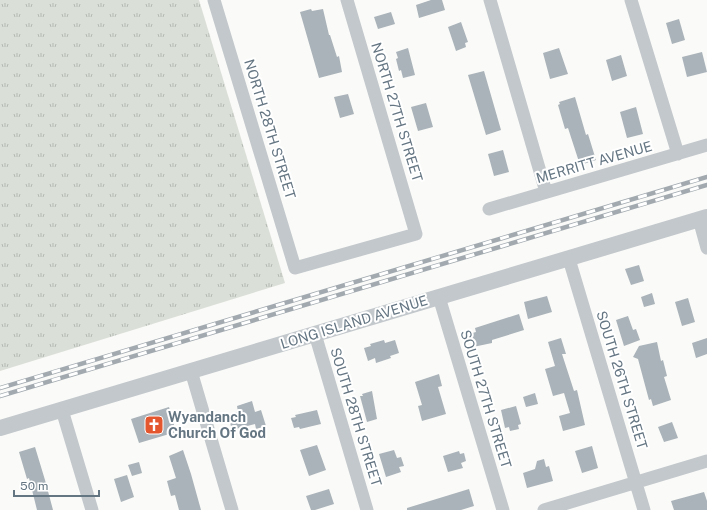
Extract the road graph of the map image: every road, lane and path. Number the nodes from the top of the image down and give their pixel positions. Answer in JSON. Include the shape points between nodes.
{"nodes":[{"id":1,"x":214,"y":0,"type":"edge"},
{"id":2,"x":347,"y":0,"type":"edge"},
{"id":3,"x":490,"y":0,"type":"edge"},
{"id":4,"x":631,"y":0,"type":"edge"},
{"id":5,"x":707,"y":145,"type":"edge"},
{"id":6,"x":678,"y":154,"type":"junction"},
{"id":7,"x":546,"y":192,"type":"junction"},
{"id":8,"x":489,"y":208,"type":"dead end"},
{"id":9,"x":703,"y":218,"type":"edge"},
{"id":10,"x":416,"y":234,"type":"joint"},
{"id":11,"x":707,"y":248,"type":"edge"},
{"id":12,"x":569,"y":259,"type":"junction"},
{"id":13,"x":439,"y":297,"type":"junction"},
{"id":14,"x":315,"y":334,"type":"junction"},
{"id":15,"x":190,"y":371,"type":"junction"},
{"id":16,"x":62,"y":410,"type":"junction"},
{"id":17,"x":0,"y":428,"type":"edge"},
{"id":18,"x":707,"y":461,"type":"edge"},
{"id":19,"x":636,"y":482,"type":"junction"},
{"id":20,"x":92,"y":510,"type":"edge"},
{"id":21,"x":232,"y":510,"type":"edge"},
{"id":22,"x":367,"y":510,"type":"edge"},
{"id":23,"x":503,"y":510,"type":"edge"},
{"id":24,"x":544,"y":510,"type":"edge"},
{"id":25,"x":644,"y":510,"type":"edge"}],
"edges":[{"from":1,"to":10,"type":"street","name":"NORTH 28TH STREET","via":[[295,268]]},
{"from":2,"to":10,"type":"street","name":"NORTH 27TH STREET"},
{"from":3,"to":7,"type":"street"},
{"from":4,"to":6,"type":"street"},
{"from":5,"to":6,"type":"street","name":"MERRITT AVENUE"},
{"from":6,"to":7,"type":"street","name":"MERRITT AVENUE"},
{"from":7,"to":8,"type":"street","name":"MERRITT AVENUE"},
{"from":9,"to":11,"type":"street"},
{"from":9,"to":12,"type":"street","name":"LONG ISLAND AVENUE"},
{"from":12,"to":13,"type":"street","name":"LONG ISLAND AVENUE"},
{"from":12,"to":19,"type":"street","name":"SOUTH 26TH STREET"},
{"from":13,"to":14,"type":"street","name":"LONG ISLAND AVENUE"},
{"from":13,"to":23,"type":"street","name":"SOUTH 27TH STREET"},
{"from":14,"to":15,"type":"street","name":"LONG ISLAND AVENUE"},
{"from":14,"to":22,"type":"street","name":"SOUTH 28TH STREET"},
{"from":15,"to":16,"type":"street","name":"LONG ISLAND AVENUE"},
{"from":15,"to":21,"type":"street"},
{"from":16,"to":17,"type":"street","name":"LONG ISLAND AVENUE"},
{"from":16,"to":20,"type":"street"},
{"from":18,"to":19,"type":"street"},
{"from":19,"to":24,"type":"street"},
{"from":19,"to":25,"type":"street","name":"SOUTH 26TH STREET"}]}
